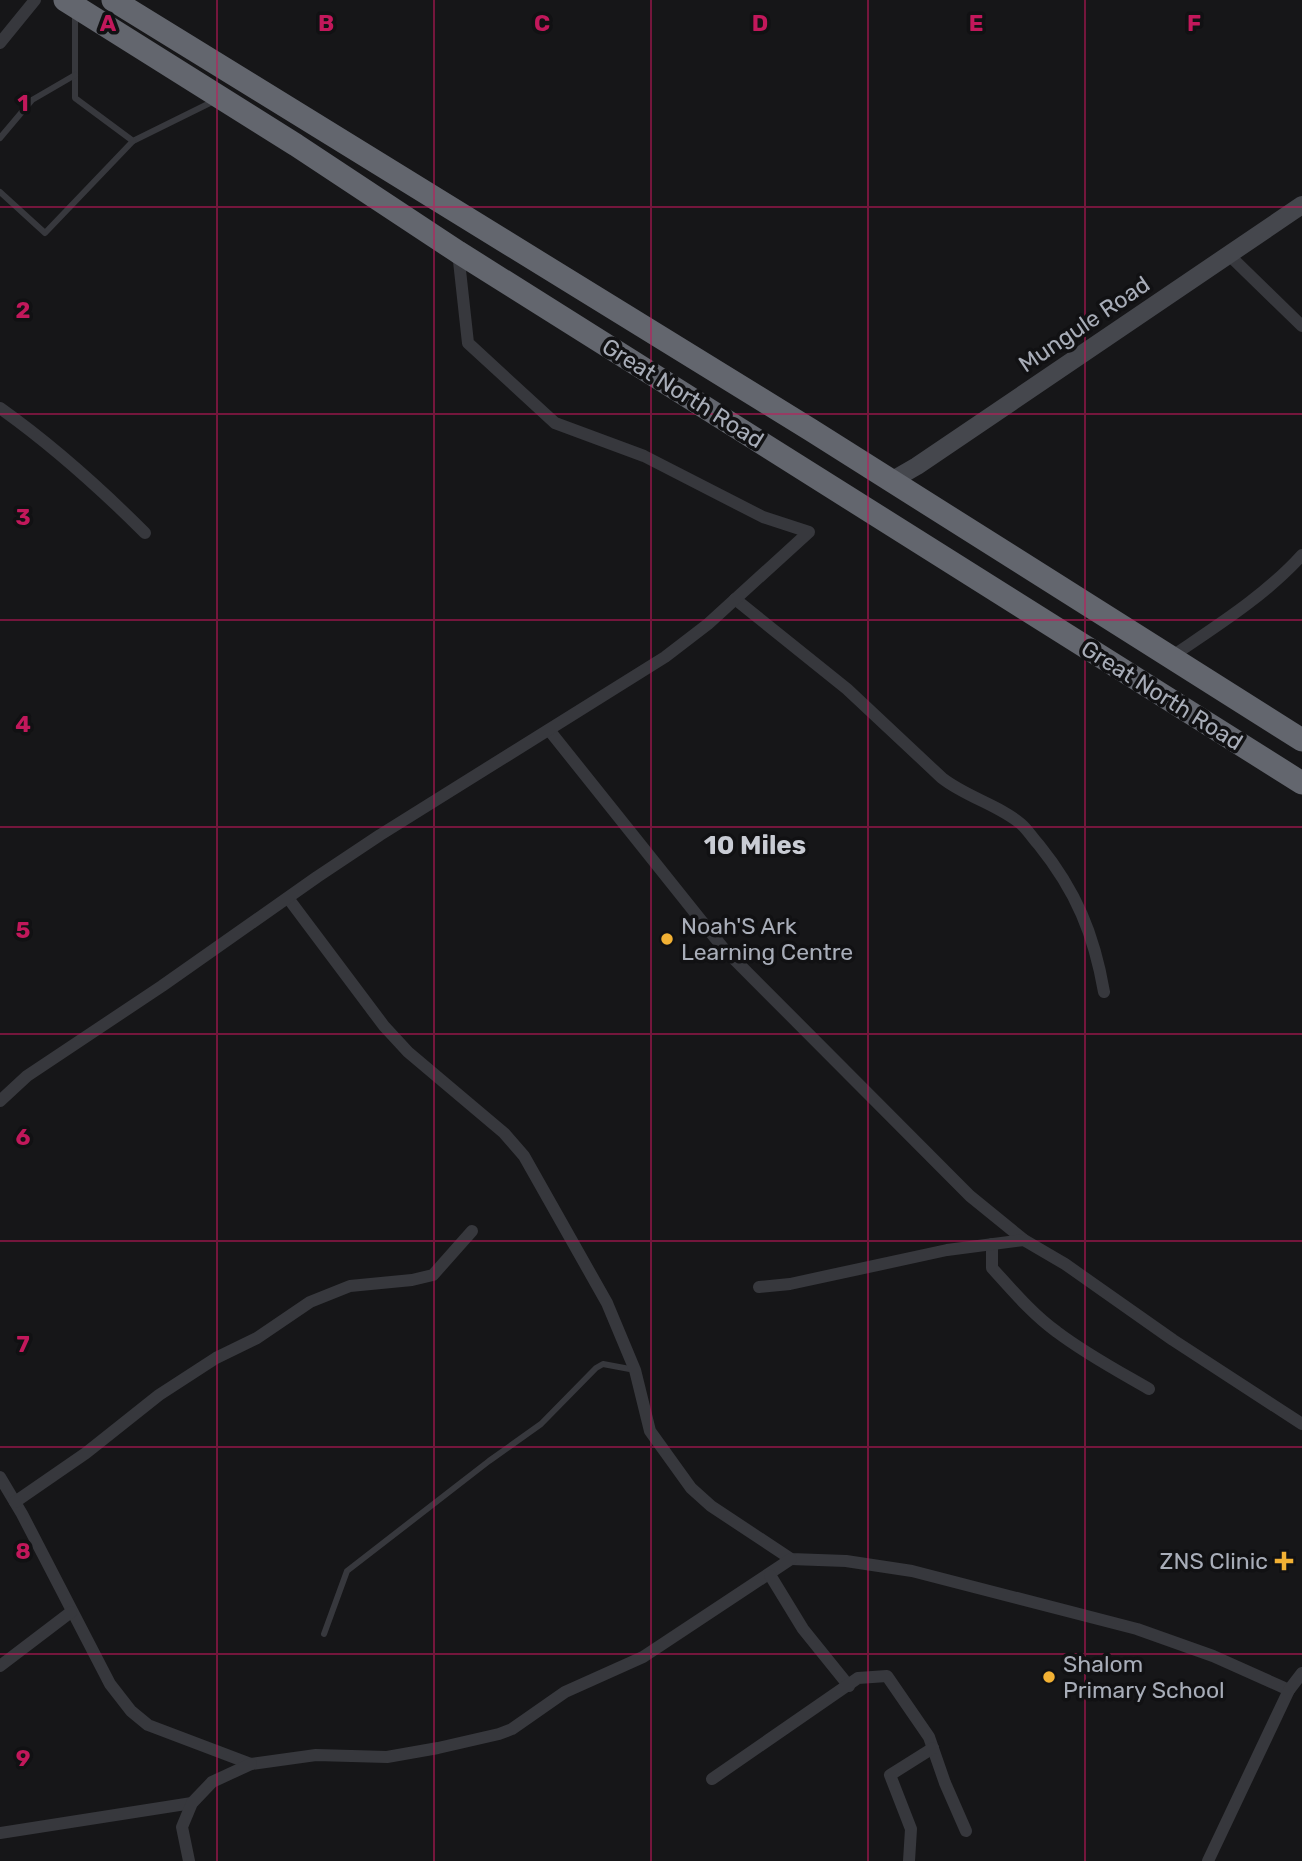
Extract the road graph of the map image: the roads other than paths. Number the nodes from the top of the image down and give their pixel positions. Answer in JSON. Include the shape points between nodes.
{"nodes":[{"id":1,"x":35,"y":0,"type":"edge"},
{"id":2,"x":113,"y":0,"type":"edge"},
{"id":3,"x":72,"y":2,"type":"edge"},
{"id":4,"x":0,"y":43,"type":"edge"},
{"id":5,"x":75,"y":75,"type":"junction"},
{"id":6,"x":235,"y":91,"type":"junction"},
{"id":7,"x":0,"y":138,"type":"edge"},
{"id":8,"x":133,"y":141,"type":"junction"},
{"id":9,"x":0,"y":192,"type":"edge"},
{"id":10,"x":1302,"y":205,"type":"edge"},
{"id":11,"x":458,"y":252,"type":"junction"},
{"id":12,"x":1229,"y":254,"type":"junction"},
{"id":13,"x":1302,"y":326,"type":"edge"},
{"id":14,"x":0,"y":408,"type":"edge"},
{"id":15,"x":891,"y":481,"type":"junction"},
{"id":16,"x":145,"y":533,"type":"dead end"},
{"id":17,"x":1302,"y":555,"type":"edge"},
{"id":18,"x":735,"y":599,"type":"junction"},
{"id":19,"x":1171,"y":657,"type":"junction"},
{"id":20,"x":549,"y":730,"type":"junction"},
{"id":21,"x":1302,"y":740,"type":"edge"},
{"id":22,"x":1302,"y":783,"type":"edge"},
{"id":23,"x":288,"y":898,"type":"junction"},
{"id":24,"x":1104,"y":992,"type":"dead end"},
{"id":25,"x":0,"y":1101,"type":"edge"},
{"id":26,"x":472,"y":1231,"type":"dead end"},
{"id":27,"x":1024,"y":1240,"type":"junction"},
{"id":28,"x":992,"y":1244,"type":"junction"},
{"id":29,"x":759,"y":1287,"type":"dead end"},
{"id":30,"x":635,"y":1370,"type":"junction"},
{"id":31,"x":1149,"y":1389,"type":"dead end"},
{"id":32,"x":1302,"y":1424,"type":"edge"},
{"id":33,"x":0,"y":1477,"type":"edge"},
{"id":34,"x":15,"y":1502,"type":"junction"},
{"id":35,"x":791,"y":1559,"type":"junction"},
{"id":36,"x":770,"y":1575,"type":"junction"},
{"id":37,"x":71,"y":1612,"type":"junction"},
{"id":38,"x":324,"y":1634,"type":"dead end"},
{"id":39,"x":0,"y":1666,"type":"edge"},
{"id":40,"x":1302,"y":1673,"type":"edge"},
{"id":41,"x":849,"y":1686,"type":"junction"},
{"id":42,"x":1289,"y":1690,"type":"junction"},
{"id":43,"x":933,"y":1748,"type":"junction"},
{"id":44,"x":251,"y":1764,"type":"junction"},
{"id":45,"x":712,"y":1779,"type":"dead end"},
{"id":46,"x":192,"y":1803,"type":"junction"},
{"id":47,"x":967,"y":1831,"type":"dead end"},
{"id":48,"x":0,"y":1833,"type":"edge"},
{"id":49,"x":189,"y":1861,"type":"edge"},
{"id":50,"x":909,"y":1861,"type":"edge"},
{"id":51,"x":1208,"y":1861,"type":"edge"}],
"edges":[{"from":1,"to":4,"type":"street"},
{"from":2,"to":6,"type":"highway","name":"Great North Road"},
{"from":3,"to":5,"type":"lane"},
{"from":3,"to":6,"type":"highway","name":"Great North Road"},
{"from":5,"to":7,"type":"lane","via":[[32,100]]},
{"from":5,"to":8,"type":"lane","via":[[75,99]]},
{"from":6,"to":8,"type":"lane"},
{"from":6,"to":11,"type":"highway","name":"Great North Road"},
{"from":6,"to":15,"type":"highway","name":"Great North Road"},
{"from":8,"to":9,"type":"lane","via":[[46,233]]},
{"from":10,"to":12,"type":"street","name":"Mungule Road"},
{"from":11,"to":18,"type":"street","via":[[468,343],[555,423],[644,456],[763,517],[809,532]]},
{"from":11,"to":22,"type":"highway","name":"Great North Road"},
{"from":12,"to":13,"type":"street"},
{"from":12,"to":15,"type":"street","name":"Mungule Road"},
{"from":14,"to":16,"type":"street","via":[[99,487]]},
{"from":15,"to":19,"type":"highway","name":"Great North Road"},
{"from":17,"to":19,"type":"street","via":[[1223,621]]},
{"from":18,"to":20,"type":"street","via":[[665,657]]},
{"from":18,"to":24,"type":"street","via":[[847,689],[958,791],[1021,824],[1051,861],[1087,922]]},
{"from":19,"to":21,"type":"highway","name":"Great North Road"},
{"from":20,"to":23,"type":"street"},
{"from":20,"to":27,"type":"street","via":[[724,949],[970,1196]]},
{"from":23,"to":25,"type":"street","via":[[27,1076]]},
{"from":23,"to":30,"type":"street","via":[[384,1026],[524,1156],[597,1284]]},
{"from":26,"to":34,"type":"street","via":[[433,1275],[350,1286],[310,1302],[159,1395]]},
{"from":27,"to":28,"type":"street"},
{"from":27,"to":32,"type":"street"},
{"from":28,"to":29,"type":"street"},
{"from":28,"to":31,"type":"street","via":[[992,1268],[1055,1331]]},
{"from":30,"to":35,"type":"street","via":[[650,1432],[691,1488],[727,1518]]},
{"from":30,"to":38,"type":"lane","via":[[603,1364],[596,1368],[541,1424],[347,1571]]},
{"from":33,"to":34,"type":"street"},
{"from":34,"to":37,"type":"street"},
{"from":35,"to":36,"type":"street"},
{"from":35,"to":42,"type":"street","via":[[846,1561],[912,1572],[1114,1623],[1213,1656]]},
{"from":36,"to":41,"type":"street","via":[[803,1629]]},
{"from":36,"to":44,"type":"street","via":[[643,1657],[565,1692],[499,1734],[387,1756],[316,1755]]},
{"from":37,"to":39,"type":"street"},
{"from":37,"to":44,"type":"street","via":[[110,1684],[131,1711],[148,1725]]},
{"from":40,"to":42,"type":"street"},
{"from":41,"to":43,"type":"street","via":[[858,1678],[887,1676]]},
{"from":41,"to":45,"type":"street"},
{"from":42,"to":51,"type":"street"},
{"from":43,"to":47,"type":"street"},
{"from":43,"to":50,"type":"street","via":[[890,1775],[911,1829]]},
{"from":44,"to":46,"type":"street","via":[[212,1782]]},
{"from":46,"to":48,"type":"street"},
{"from":46,"to":49,"type":"street","via":[[182,1827]]}]}
